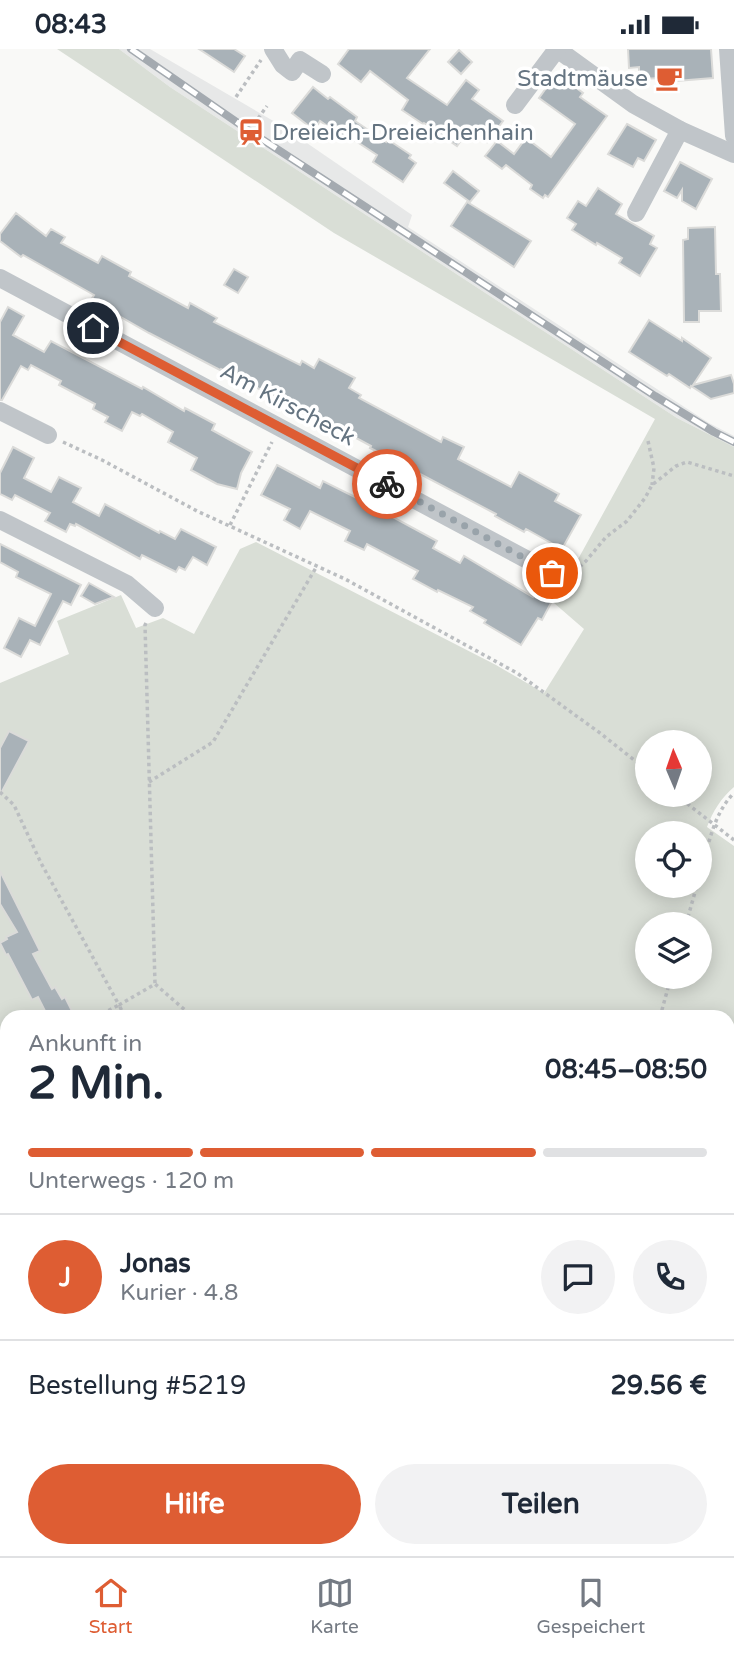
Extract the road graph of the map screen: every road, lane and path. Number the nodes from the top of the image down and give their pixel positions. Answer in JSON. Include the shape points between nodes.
{"nodes":[{"id":1,"x":557,"y":49,"type":"edge"},
{"id":2,"x":728,"y":49,"type":"edge"},
{"id":3,"x":267,"y":54,"type":"edge"},
{"id":4,"x":322,"y":74,"type":"dead end"},
{"id":5,"x":236,"y":97,"type":"dead end"},
{"id":6,"x":515,"y":105,"type":"dead end"},
{"id":7,"x":267,"y":106,"type":"dead end"},
{"id":8,"x":254,"y":124,"type":"dead end"},
{"id":9,"x":680,"y":130,"type":"junction"},
{"id":10,"x":734,"y":136,"type":"edge"},
{"id":11,"x":734,"y":154,"type":"edge"},
{"id":12,"x":636,"y":213,"type":"dead end"},
{"id":13,"x":0,"y":278,"type":"edge"},
{"id":14,"x":2,"y":416,"type":"edge"},
{"id":15,"x":279,"y":427,"type":"junction"},
{"id":16,"x":48,"y":435,"type":"joint"},
{"id":17,"x":648,"y":441,"type":"dead end"},
{"id":18,"x":734,"y":476,"type":"edge"},
{"id":19,"x":652,"y":485,"type":"junction"},
{"id":20,"x":0,"y":520,"type":"edge"},
{"id":21,"x":230,"y":526,"type":"junction"},
{"id":22,"x":317,"y":566,"type":"junction"},
{"id":23,"x":552,"y":573,"type":"joint"},
{"id":24,"x":155,"y":608,"type":"joint"},
{"id":25,"x":635,"y":761,"type":"edge"},
{"id":26,"x":149,"y":782,"type":"junction"},
{"id":27,"x":0,"y":792,"type":"edge"},
{"id":28,"x":734,"y":793,"type":"edge"},
{"id":29,"x":691,"y":807,"type":"edge"},
{"id":30,"x":714,"y":825,"type":"junction"},
{"id":31,"x":712,"y":832,"type":"edge"},
{"id":32,"x":734,"y":840,"type":"edge"},
{"id":33,"x":155,"y":984,"type":"junction"},
{"id":34,"x":668,"y":989,"type":"edge"},
{"id":35,"x":119,"y":1005,"type":"junction"},
{"id":36,"x":109,"y":1010,"type":"edge"},
{"id":37,"x":122,"y":1010,"type":"edge"},
{"id":38,"x":185,"y":1010,"type":"edge"},
{"id":39,"x":662,"y":1010,"type":"edge"}],
"edges":[{"from":1,"to":6,"type":"street"},
{"from":1,"to":9,"type":"street","via":[[633,104]]},
{"from":2,"to":10,"type":"street"},
{"from":3,"to":4,"type":"street","via":[[292,72],[300,60]]},
{"from":3,"to":5,"type":"path"},
{"from":7,"to":8,"type":"path"},
{"from":9,"to":11,"type":"street"},
{"from":9,"to":12,"type":"street"},
{"from":13,"to":15,"type":"street","name":"Am Kirscheck"},
{"from":14,"to":16,"type":"street"},
{"from":15,"to":21,"type":"path"},
{"from":15,"to":23,"type":"street","name":"Am Kirscheck"},
{"from":16,"to":21,"type":"path"},
{"from":17,"to":19,"type":"path","via":[[654,468]]},
{"from":18,"to":19,"type":"path","via":[[687,462]]},
{"from":19,"to":23,"type":"path","via":[[626,521],[573,573]]},
{"from":20,"to":24,"type":"street","via":[[127,583]]},
{"from":21,"to":22,"type":"path"},
{"from":22,"to":25,"type":"path","via":[[517,673]]},
{"from":22,"to":26,"type":"path","via":[[213,742]]},
{"from":24,"to":26,"type":"path","via":[[145,625]]},
{"from":26,"to":33,"type":"path"},
{"from":27,"to":35,"type":"path","via":[[14,804]]},
{"from":28,"to":30,"type":"path"},
{"from":29,"to":30,"type":"path"},
{"from":30,"to":31,"type":"path"},
{"from":30,"to":32,"type":"path"},
{"from":33,"to":35,"type":"path"},
{"from":33,"to":38,"type":"path"},
{"from":34,"to":39,"type":"path"},
{"from":35,"to":36,"type":"path"},
{"from":35,"to":37,"type":"path"}]}
